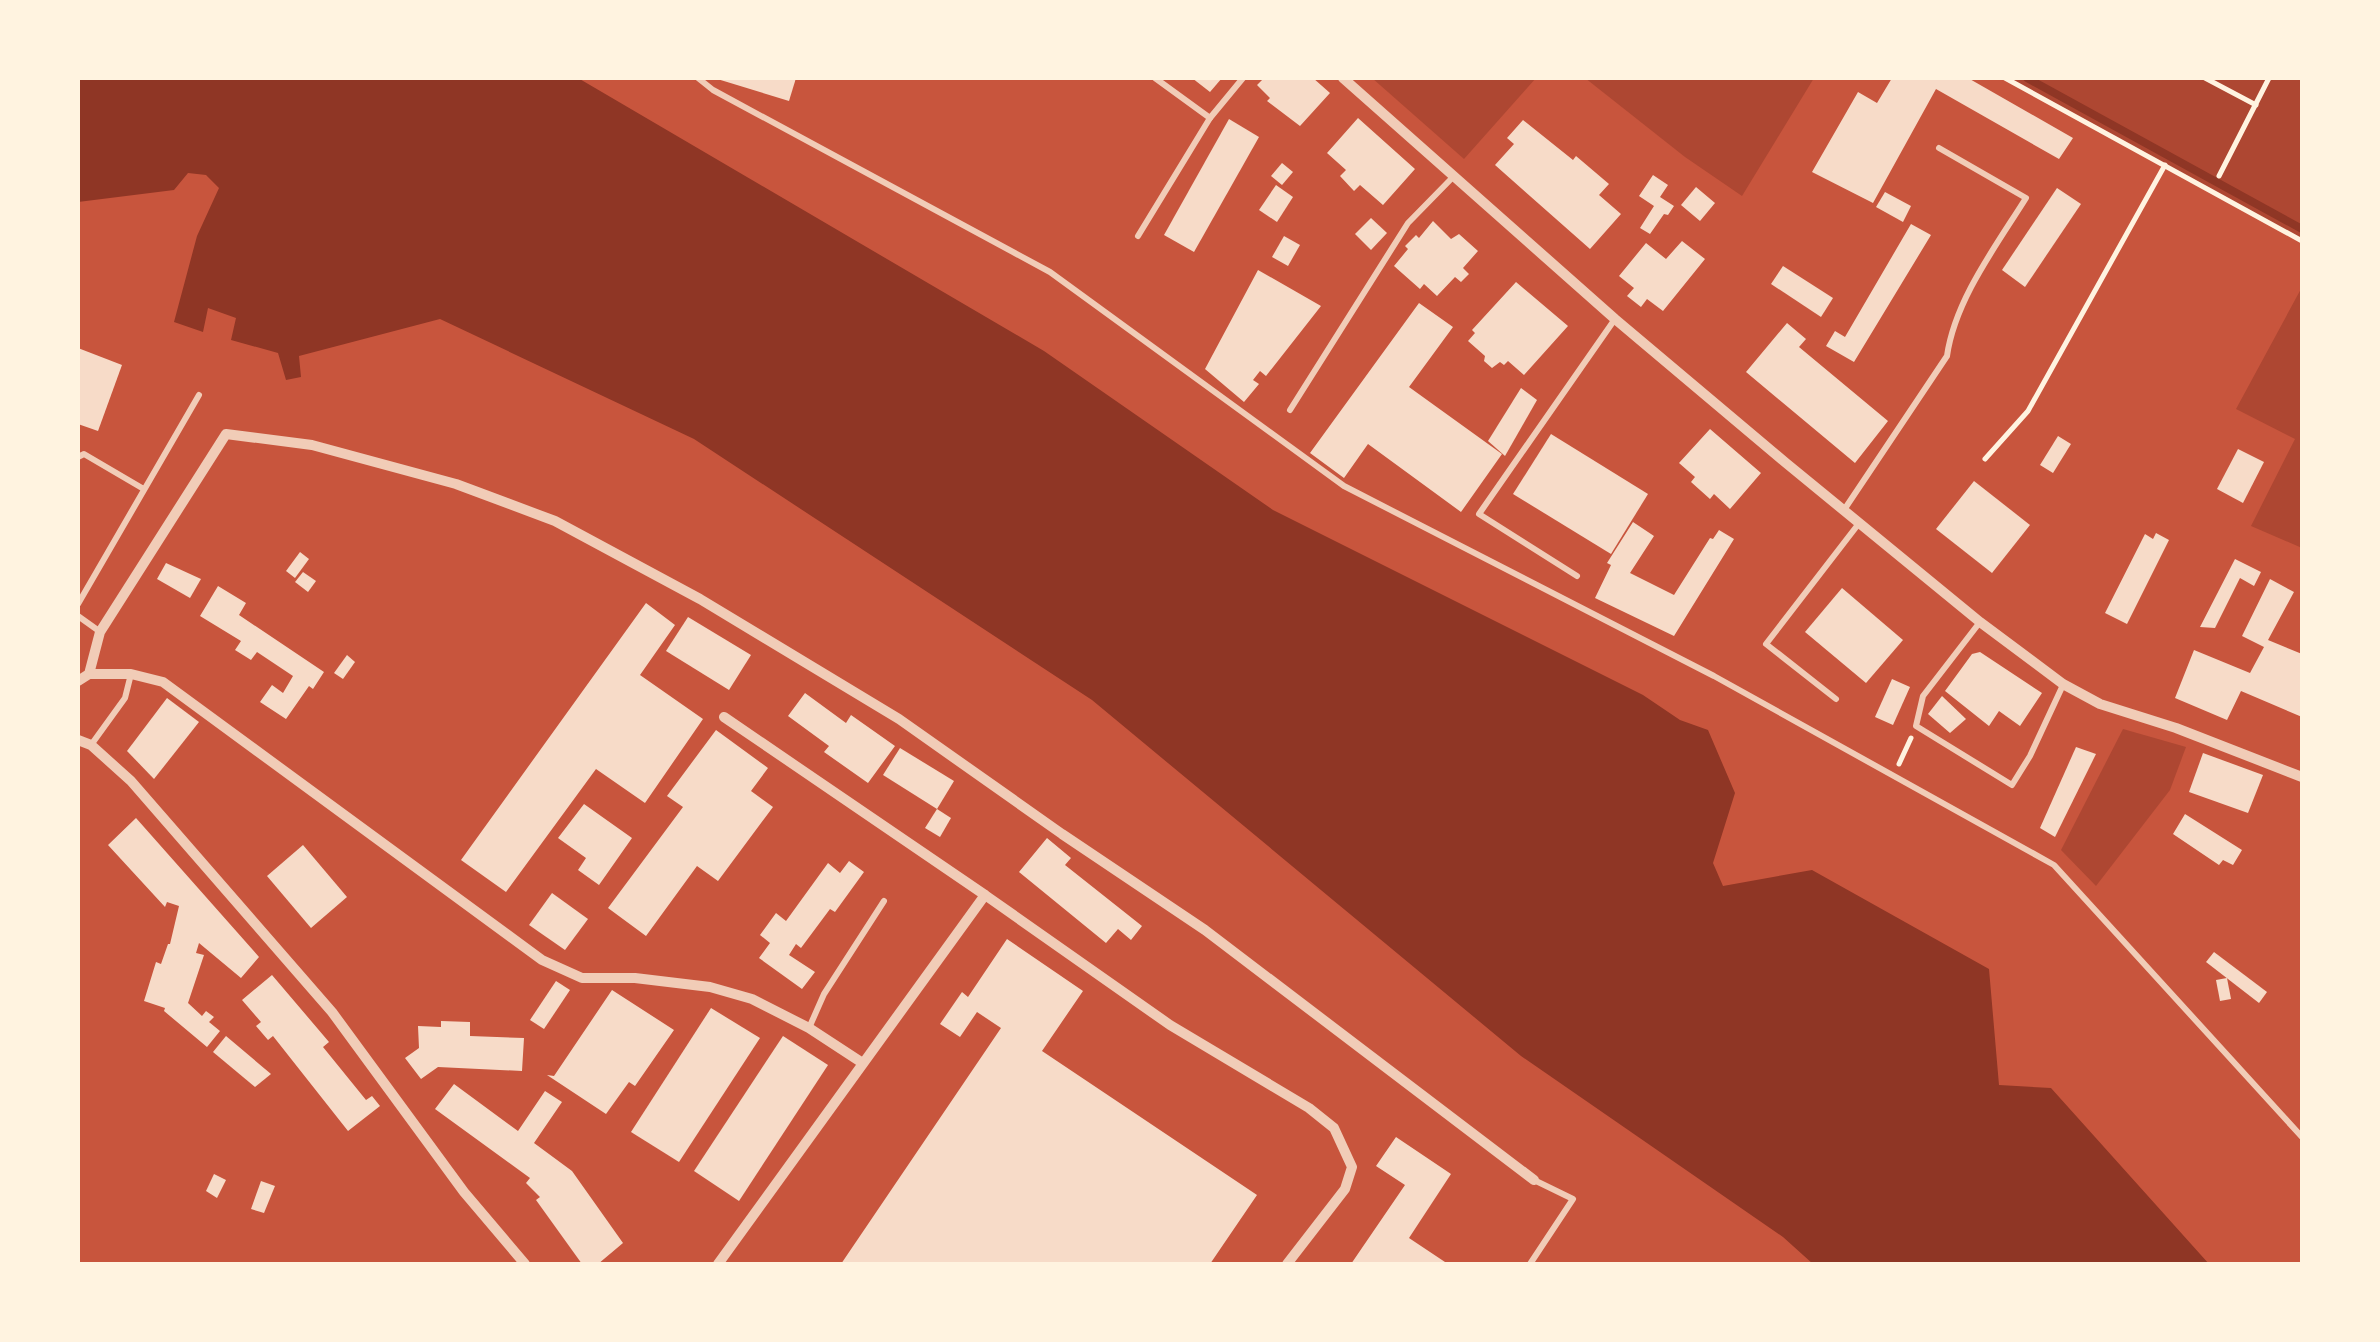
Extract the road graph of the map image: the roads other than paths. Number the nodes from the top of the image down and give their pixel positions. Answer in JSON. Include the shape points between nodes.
{"nodes":[{"id":1,"x":698,"y":78,"type":"edge"},
{"id":2,"x":1155,"y":78,"type":"edge"},
{"id":3,"x":1243,"y":78,"type":"edge"},
{"id":4,"x":1343,"y":78,"type":"edge"},
{"id":5,"x":1210,"y":118,"type":"junction"},
{"id":6,"x":1940,"y":148,"type":"dead end"},
{"id":7,"x":1454,"y":176,"type":"junction"},
{"id":8,"x":1138,"y":236,"type":"dead end"},
{"id":9,"x":1615,"y":318,"type":"junction"},
{"id":10,"x":199,"y":395,"type":"dead end"},
{"id":11,"x":1290,"y":410,"type":"dead end"},
{"id":12,"x":78,"y":457,"type":"edge"},
{"id":13,"x":142,"y":488,"type":"junction"},
{"id":14,"x":1844,"y":510,"type":"junction"},
{"id":15,"x":1860,"y":522,"type":"junction"},
{"id":16,"x":1577,"y":576,"type":"dead end"},
{"id":17,"x":78,"y":604,"type":"edge"},
{"id":18,"x":78,"y":616,"type":"edge"},
{"id":19,"x":1980,"y":622,"type":"junction"},
{"id":20,"x":100,"y":632,"type":"junction"},
{"id":21,"x":89,"y":674,"type":"junction"},
{"id":22,"x":131,"y":674,"type":"junction"},
{"id":23,"x":78,"y":681,"type":"edge"},
{"id":24,"x":2063,"y":684,"type":"junction"},
{"id":25,"x":1836,"y":699,"type":"dead end"},
{"id":26,"x":724,"y":718,"type":"dead end"},
{"id":27,"x":78,"y":740,"type":"edge"},
{"id":28,"x":91,"y":745,"type":"junction"},
{"id":29,"x":2302,"y":777,"type":"edge"},
{"id":30,"x":985,"y":894,"type":"junction"},
{"id":31,"x":884,"y":901,"type":"dead end"},
{"id":32,"x":808,"y":1028,"type":"junction"},
{"id":33,"x":861,"y":1062,"type":"junction"},
{"id":34,"x":2302,"y":1137,"type":"edge"},
{"id":35,"x":1534,"y":1180,"type":"joint"},
{"id":36,"x":524,"y":1264,"type":"edge"},
{"id":37,"x":718,"y":1264,"type":"edge"},
{"id":38,"x":1286,"y":1264,"type":"edge"},
{"id":39,"x":1530,"y":1264,"type":"edge"}],
"edges":[{"from":1,"to":34,"type":"lane","via":[[1050,272],[1344,486],[1714,676],[2054,865]]},
{"from":2,"to":5,"type":"lane"},
{"from":3,"to":5,"type":"lane"},
{"from":4,"to":7,"type":"street"},
{"from":5,"to":8,"type":"lane"},
{"from":6,"to":14,"type":"lane","via":[[2026,198],[1950,332],[1946,356]]},
{"from":7,"to":9,"type":"street"},
{"from":7,"to":11,"type":"lane","via":[[1408,223]]},
{"from":9,"to":14,"type":"street"},
{"from":9,"to":16,"type":"lane","via":[[1480,514]]},
{"from":10,"to":13,"type":"lane"},
{"from":12,"to":13,"type":"lane","via":[[84,454]]},
{"from":13,"to":17,"type":"lane"},
{"from":14,"to":15,"type":"street"},
{"from":15,"to":19,"type":"street"},
{"from":15,"to":25,"type":"lane","via":[[1766,644]]},
{"from":18,"to":20,"type":"lane"},
{"from":19,"to":24,"type":"street"},
{"from":19,"to":24,"type":"lane","via":[[1922,696],[1916,726],[2012,785]]},
{"from":20,"to":21,"type":"street"},
{"from":20,"to":35,"type":"street","via":[[226,434],[312,446],[456,484],[555,522],[700,599],[899,719],[1205,930]]},
{"from":21,"to":22,"type":"street"},
{"from":21,"to":23,"type":"street"},
{"from":22,"to":28,"type":"lane","via":[[126,698]]},
{"from":22,"to":32,"type":"street","via":[[163,682],[542,960],[582,978],[710,987],[752,999]]},
{"from":24,"to":29,"type":"street","via":[[2100,704]]},
{"from":26,"to":30,"type":"street"},
{"from":27,"to":28,"type":"street"},
{"from":28,"to":36,"type":"street","via":[[131,780],[332,1012]]},
{"from":30,"to":33,"type":"street"},
{"from":30,"to":38,"type":"street","via":[[1170,1025],[1334,1128],[1352,1167],[1345,1190]]},
{"from":31,"to":32,"type":"lane"},
{"from":32,"to":33,"type":"street"},
{"from":33,"to":37,"type":"street"},
{"from":35,"to":39,"type":"lane","via":[[1573,1199]]}]}
